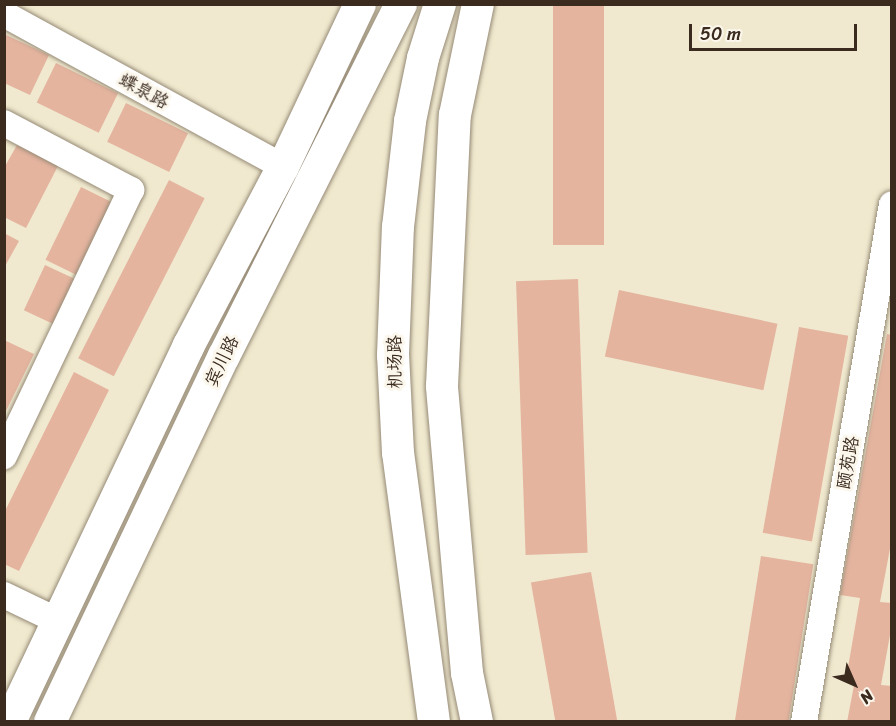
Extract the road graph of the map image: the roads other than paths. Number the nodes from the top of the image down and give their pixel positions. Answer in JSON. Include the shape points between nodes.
{"nodes":[{"id":1,"x":360,"y":4,"type":"edge"},
{"id":2,"x":401,"y":4,"type":"edge"},
{"id":3,"x":440,"y":4,"type":"edge"},
{"id":4,"x":478,"y":4,"type":"edge"},
{"id":5,"x":4,"y":14,"type":"edge"},
{"id":6,"x":4,"y":123,"type":"edge"},
{"id":7,"x":283,"y":167,"type":"junction"},
{"id":8,"x":891,"y":204,"type":"edge"},
{"id":9,"x":4,"y":456,"type":"edge"},
{"id":10,"x":4,"y":595,"type":"edge"},
{"id":11,"x":58,"y":621,"type":"junction"},
{"id":12,"x":10,"y":722,"type":"edge"},
{"id":13,"x":50,"y":722,"type":"edge"},
{"id":14,"x":434,"y":722,"type":"edge"},
{"id":15,"x":477,"y":722,"type":"edge"},
{"id":16,"x":804,"y":722,"type":"edge"}],
"edges":[{"from":1,"to":7,"type":"main road","name":"宾川路"},
{"from":2,"to":13,"type":"main road","name":"宾川路","via":[[224,356]]},
{"from":3,"to":14,"type":"main road","name":"机场路","via":[[423,58],[410,121],[398,227],[393,355],[398,453]]},
{"from":4,"to":15,"type":"main road","via":[[455,115],[442,386],[466,662]]},
{"from":5,"to":7,"type":"street","name":"蝶泉路"},
{"from":6,"to":9,"type":"street","via":[[131,190]]},
{"from":7,"to":11,"type":"main road","name":"宾川路","via":[[189,345]]},
{"from":8,"to":16,"type":"street","name":"颐苑路"},
{"from":10,"to":11,"type":"street"},
{"from":11,"to":12,"type":"main road","name":"宾川路"}]}
